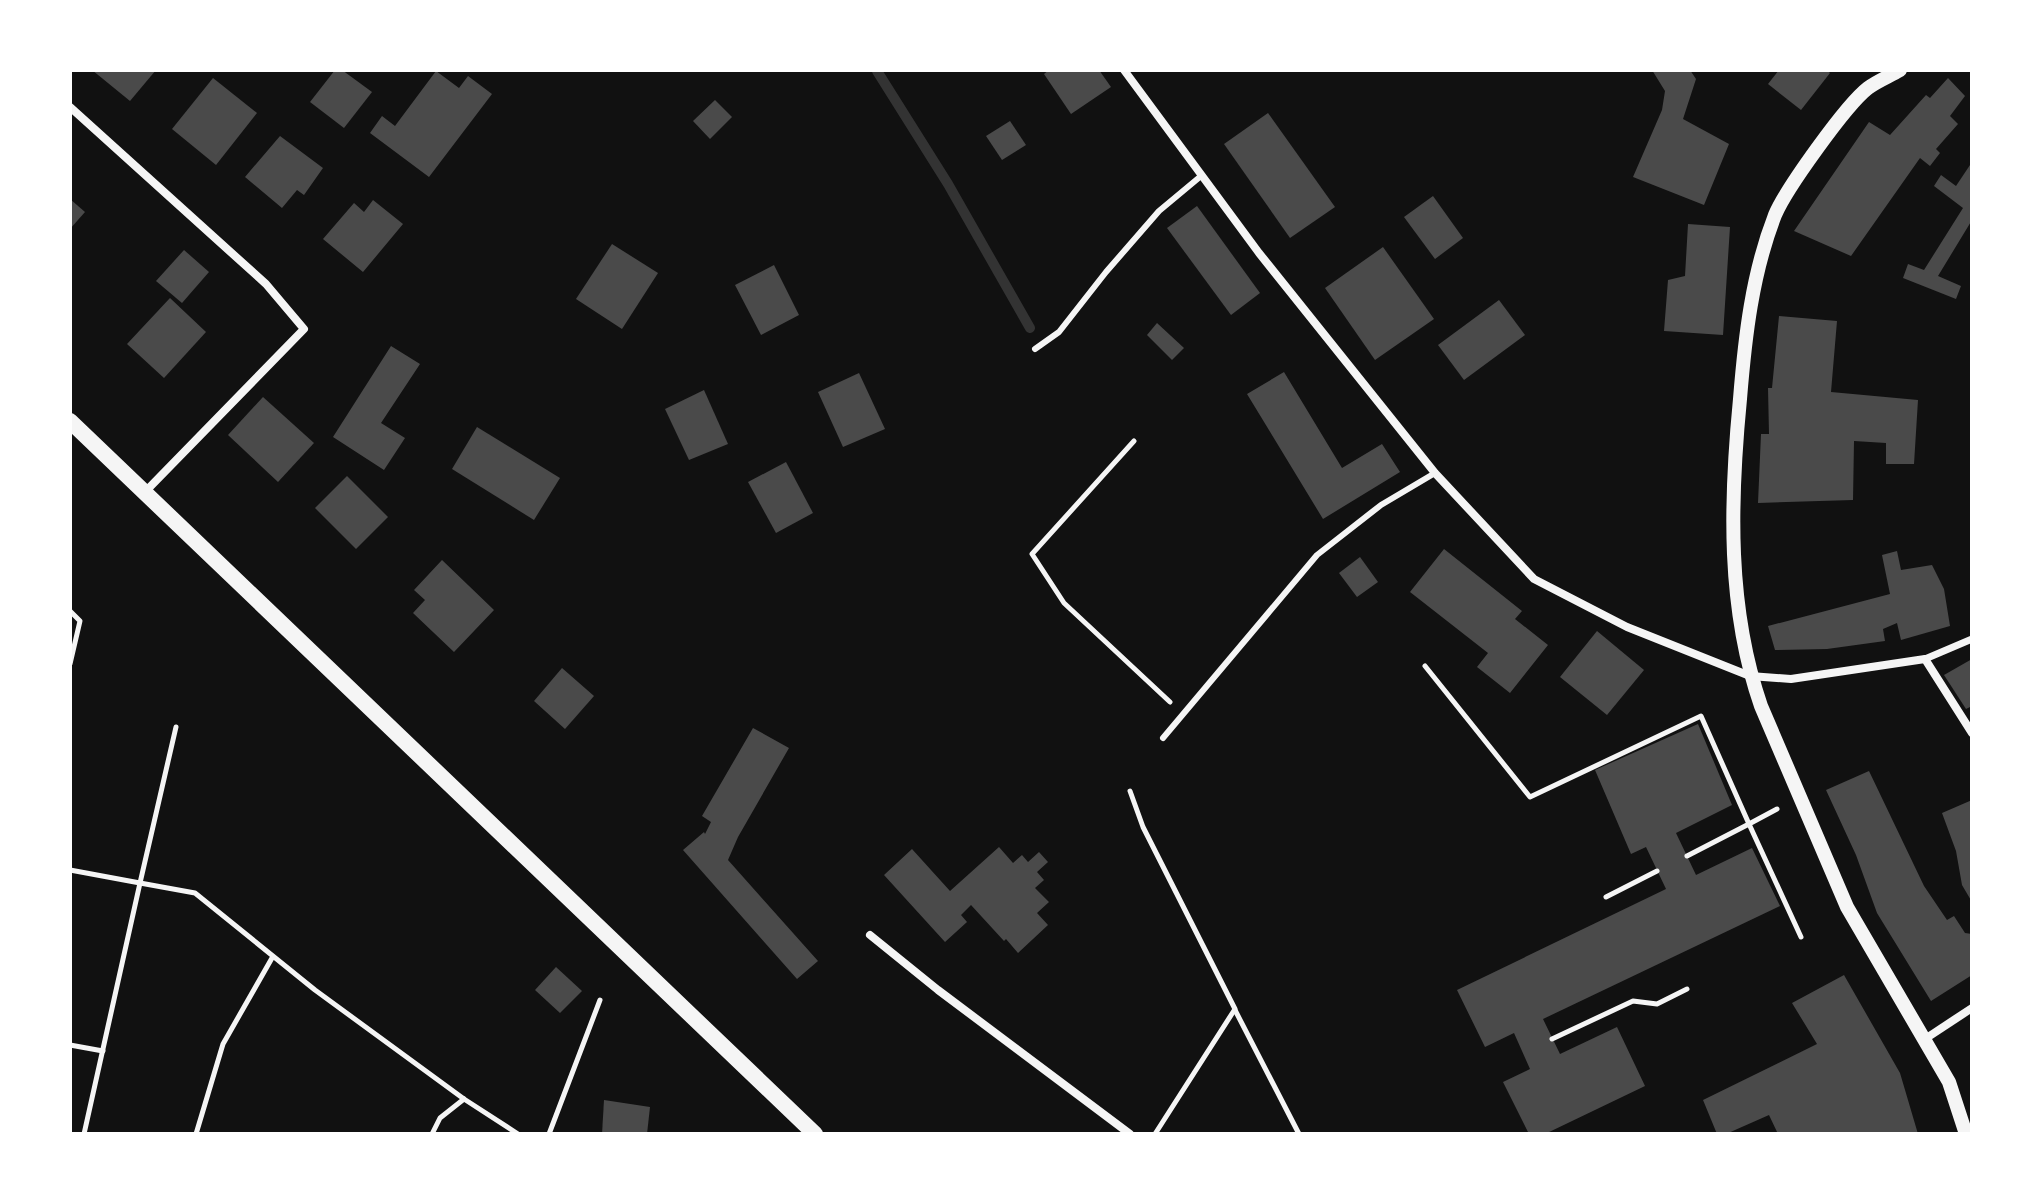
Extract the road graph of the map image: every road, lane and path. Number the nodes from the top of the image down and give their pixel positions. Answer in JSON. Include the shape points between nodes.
{"nodes":[{"id":1,"x":1124,"y":70,"type":"edge"},
{"id":2,"x":1900,"y":70,"type":"edge"},
{"id":3,"x":70,"y":107,"type":"edge"},
{"id":4,"x":1201,"y":176,"type":"junction"},
{"id":5,"x":1035,"y":349,"type":"dead end"},
{"id":6,"x":70,"y":421,"type":"edge"},
{"id":7,"x":1134,"y":441,"type":"dead end"},
{"id":8,"x":1435,"y":473,"type":"junction"},
{"id":9,"x":144,"y":493,"type":"junction"},
{"id":10,"x":70,"y":611,"type":"edge"},
{"id":11,"x":1972,"y":639,"type":"edge"},
{"id":12,"x":1925,"y":659,"type":"junction"},
{"id":13,"x":70,"y":664,"type":"edge"},
{"id":14,"x":1425,"y":666,"type":"dead end"},
{"id":15,"x":1750,"y":676,"type":"junction"},
{"id":16,"x":1182,"y":714,"type":"junction"},
{"id":17,"x":176,"y":727,"type":"dead end"},
{"id":18,"x":1972,"y":733,"type":"edge"},
{"id":19,"x":1163,"y":738,"type":"dead end"},
{"id":20,"x":1130,"y":791,"type":"dead end"},
{"id":21,"x":1777,"y":809,"type":"dead end"},
{"id":22,"x":1749,"y":824,"type":"junction"},
{"id":23,"x":1687,"y":856,"type":"dead end"},
{"id":24,"x":70,"y":870,"type":"edge"},
{"id":25,"x":1657,"y":871,"type":"dead end"},
{"id":26,"x":140,"y":883,"type":"junction"},
{"id":27,"x":1606,"y":897,"type":"dead end"},
{"id":28,"x":870,"y":935,"type":"dead end"},
{"id":29,"x":1801,"y":937,"type":"dead end"},
{"id":30,"x":272,"y":958,"type":"junction"},
{"id":31,"x":1687,"y":989,"type":"dead end"},
{"id":32,"x":600,"y":1000,"type":"dead end"},
{"id":33,"x":1972,"y":1008,"type":"edge"},
{"id":34,"x":1235,"y":1009,"type":"junction"},
{"id":35,"x":1552,"y":1039,"type":"dead end"},
{"id":36,"x":1925,"y":1039,"type":"junction"},
{"id":37,"x":70,"y":1045,"type":"edge"},
{"id":38,"x":103,"y":1051,"type":"junction"},
{"id":39,"x":464,"y":1099,"type":"junction"},
{"id":40,"x":84,"y":1134,"type":"edge"},
{"id":41,"x":196,"y":1134,"type":"edge"},
{"id":42,"x":432,"y":1134,"type":"edge"},
{"id":43,"x":518,"y":1134,"type":"edge"},
{"id":44,"x":549,"y":1134,"type":"edge"},
{"id":45,"x":815,"y":1134,"type":"edge"},
{"id":46,"x":1130,"y":1134,"type":"edge"},
{"id":47,"x":1155,"y":1134,"type":"edge"},
{"id":48,"x":1299,"y":1134,"type":"edge"},
{"id":49,"x":1966,"y":1134,"type":"edge"}],
"edges":[{"from":1,"to":4,"type":"street"},
{"from":2,"to":15,"type":"street","via":[[1867,88],[1825,139],[1776,211],[1760,262],[1745,336],[1733,489],[1738,604]]},
{"from":3,"to":9,"type":"street","via":[[266,284],[304,329]]},
{"from":4,"to":5,"type":"lane","via":[[1159,211],[1059,332]]},
{"from":4,"to":8,"type":"street"},
{"from":6,"to":9,"type":"main road"},
{"from":7,"to":16,"type":"path","via":[[1032,554],[1064,603]]},
{"from":8,"to":15,"type":"street","via":[[1534,579],[1627,627]]},
{"from":8,"to":16,"type":"lane","via":[[1381,505],[1317,555]]},
{"from":9,"to":45,"type":"main road"},
{"from":10,"to":13,"type":"path","via":[[80,621]]},
{"from":11,"to":12,"type":"street"},
{"from":12,"to":15,"type":"street","via":[[1791,679]]},
{"from":12,"to":18,"type":"street"},
{"from":14,"to":22,"type":"path","via":[[1530,797],[1701,716]]},
{"from":15,"to":36,"type":"street","via":[[1847,907]]},
{"from":16,"to":19,"type":"lane"},
{"from":17,"to":26,"type":"path"},
{"from":20,"to":34,"type":"path"},
{"from":21,"to":22,"type":"path"},
{"from":22,"to":23,"type":"path"},
{"from":22,"to":29,"type":"path"},
{"from":24,"to":26,"type":"path"},
{"from":25,"to":27,"type":"path"},
{"from":26,"to":30,"type":"path","via":[[195,893]]},
{"from":26,"to":38,"type":"path"},
{"from":28,"to":46,"type":"street"},
{"from":30,"to":39,"type":"path"},
{"from":30,"to":41,"type":"path","via":[[223,1044]]},
{"from":31,"to":35,"type":"path","via":[[1657,1004],[1633,1001]]},
{"from":32,"to":44,"type":"path"},
{"from":33,"to":36,"type":"street"},
{"from":34,"to":47,"type":"path"},
{"from":34,"to":48,"type":"path"},
{"from":36,"to":49,"type":"street","via":[[1949,1082]]},
{"from":37,"to":38,"type":"path"},
{"from":38,"to":40,"type":"path"},
{"from":39,"to":42,"type":"path","via":[[440,1118]]},
{"from":39,"to":43,"type":"path"}]}
